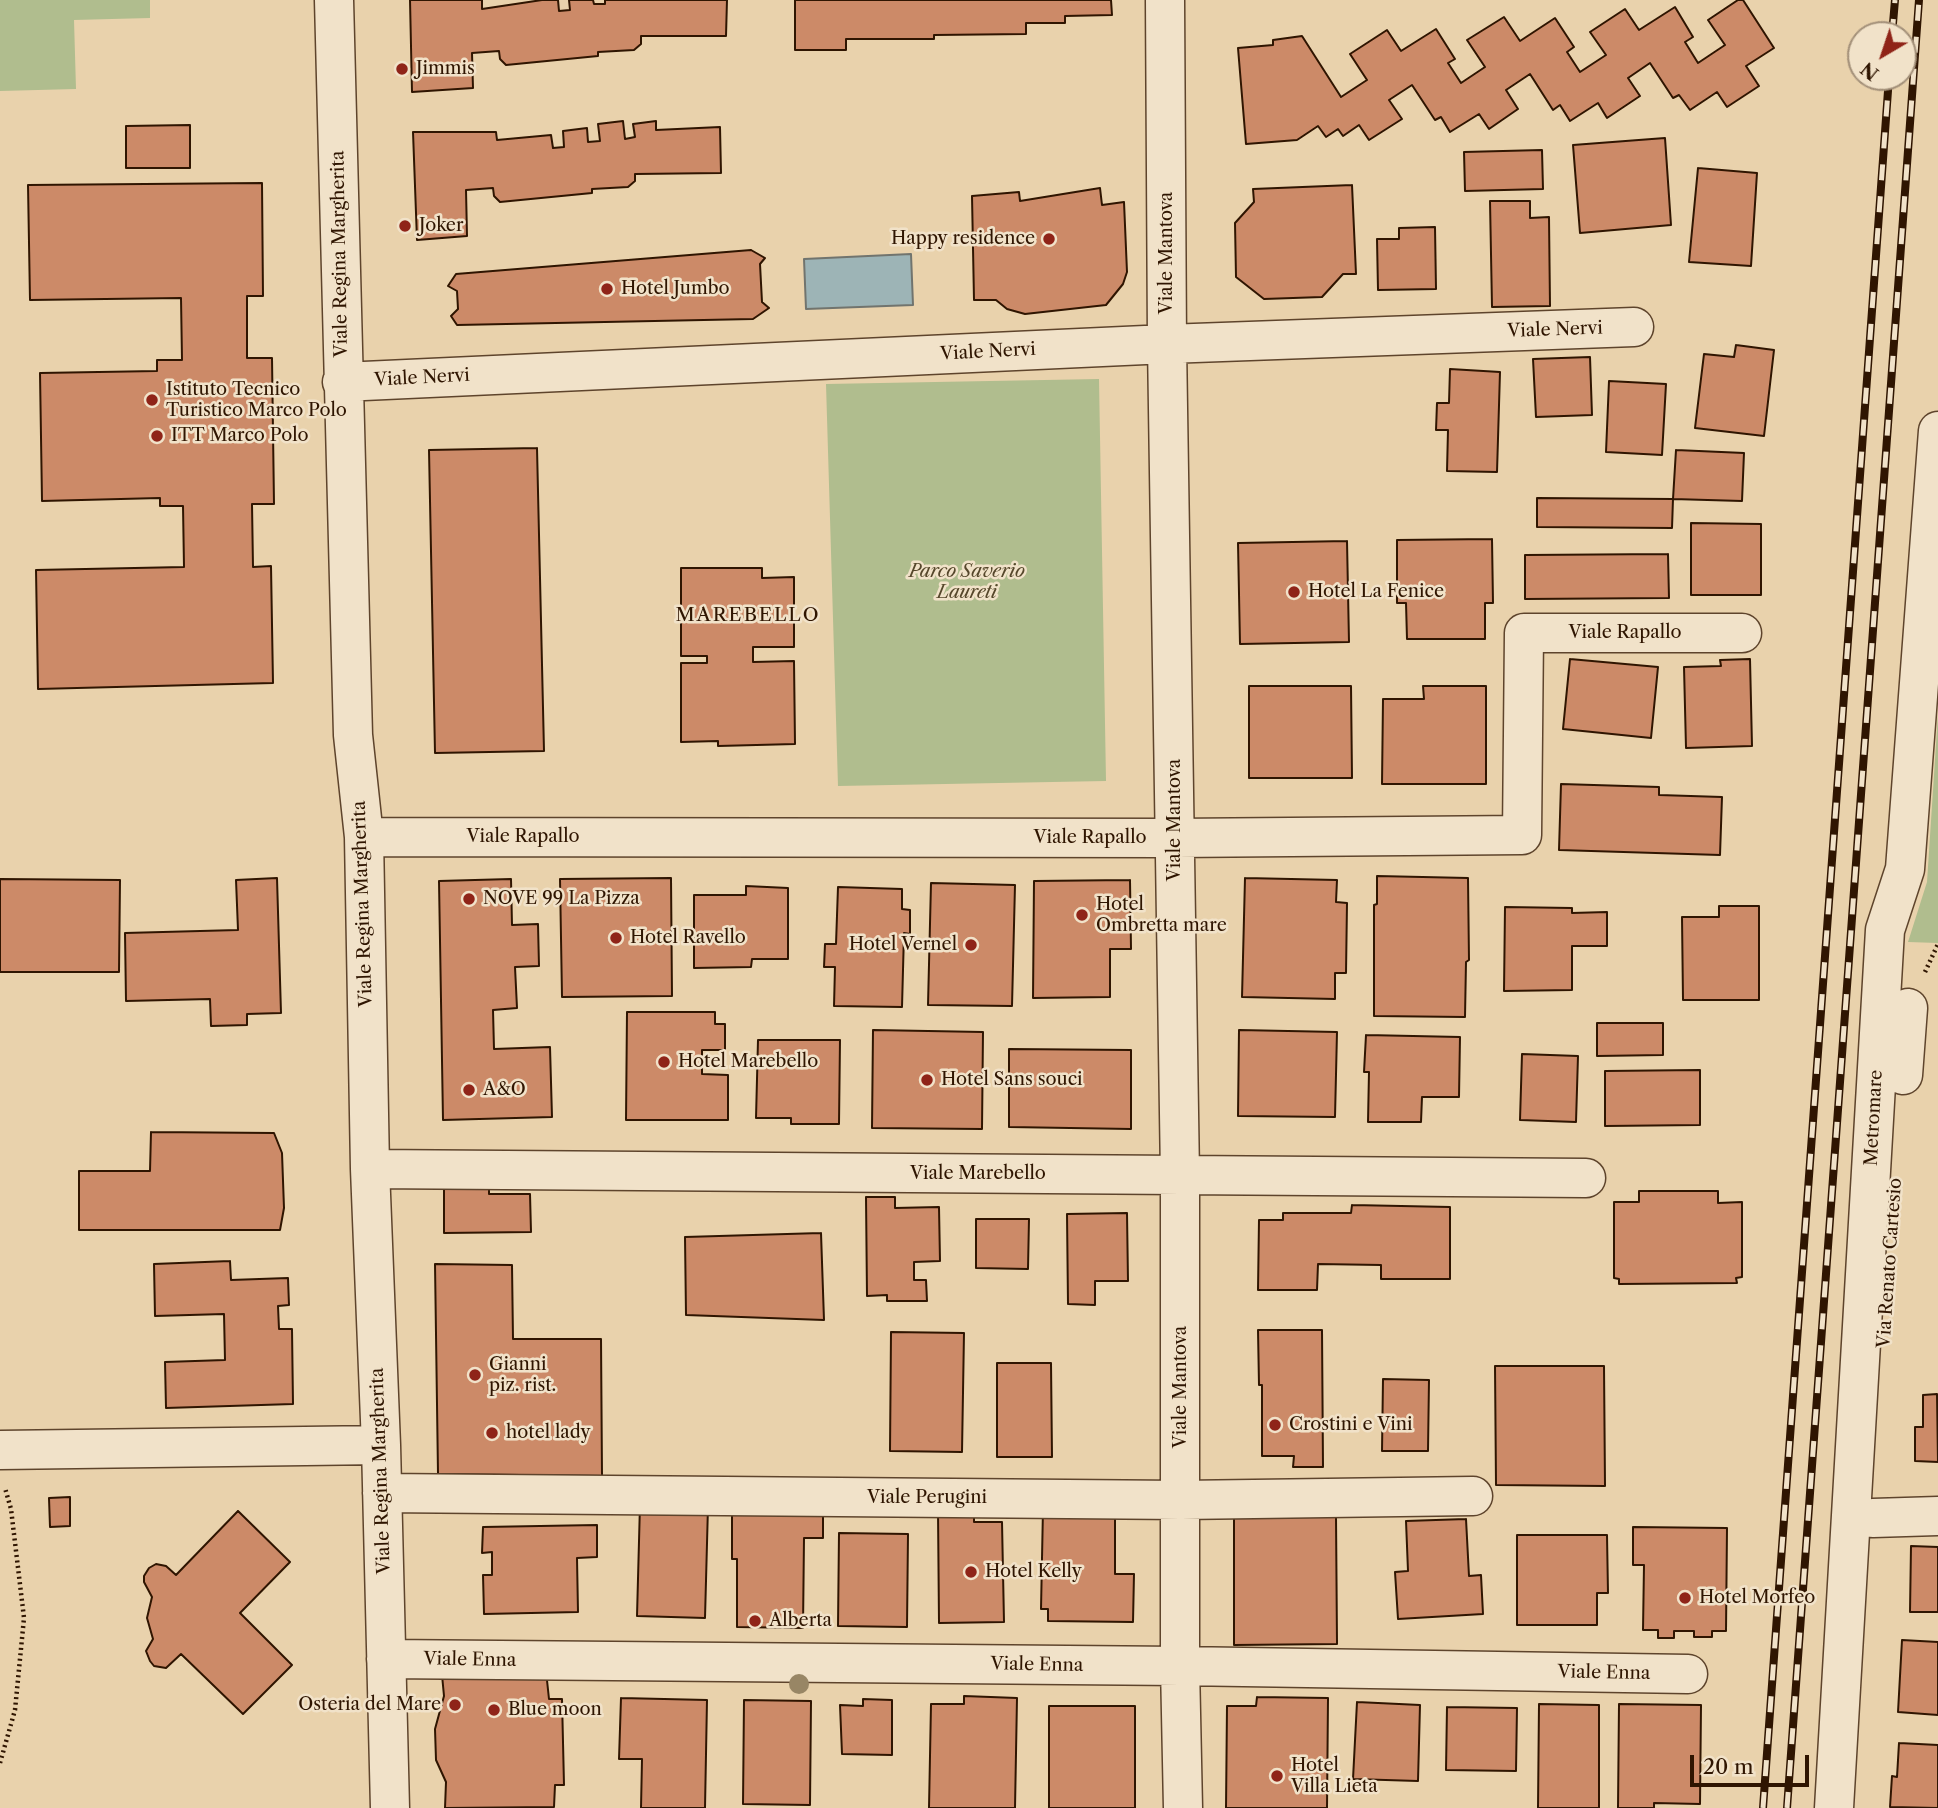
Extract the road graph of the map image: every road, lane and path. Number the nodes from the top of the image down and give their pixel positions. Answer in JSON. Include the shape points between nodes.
{"nodes":[{"id":1,"x":334,"y":0,"type":"edge"},
{"id":2,"x":1165,"y":0,"type":"edge"},
{"id":3,"x":1634,"y":327,"type":"dead end"},
{"id":4,"x":1167,"y":344,"type":"junction"},
{"id":5,"x":342,"y":382,"type":"junction"},
{"id":6,"x":1938,"y":431,"type":"edge"},
{"id":7,"x":1742,"y":633,"type":"dead end"},
{"id":8,"x":364,"y":837,"type":"junction"},
{"id":9,"x":1175,"y":838,"type":"junction"},
{"id":10,"x":1908,"y":1008,"type":"dead end"},
{"id":11,"x":370,"y":1169,"type":"junction"},
{"id":12,"x":1180,"y":1176,"type":"junction"},
{"id":13,"x":1586,"y":1178,"type":"dead end"},
{"id":14,"x":381,"y":1445,"type":"junction"},
{"id":15,"x":2,"y":1467,"type":"edge"},
{"id":16,"x":382,"y":1493,"type":"junction"},
{"id":17,"x":1473,"y":1496,"type":"dead end"},
{"id":18,"x":1181,"y":1500,"type":"junction"},
{"id":19,"x":1938,"y":1516,"type":"edge"},
{"id":20,"x":1873,"y":1518,"type":"junction"},
{"id":21,"x":386,"y":1659,"type":"junction"},
{"id":22,"x":1180,"y":1666,"type":"junction"},
{"id":23,"x":1688,"y":1674,"type":"dead end"},
{"id":24,"x":0,"y":1763,"type":"edge"},
{"id":25,"x":390,"y":1808,"type":"edge"},
{"id":26,"x":1183,"y":1808,"type":"edge"},
{"id":27,"x":1835,"y":1808,"type":"edge"},
{"id":28,"x":1852,"y":1808,"type":"edge"}],
"edges":[{"from":1,"to":5,"type":"street","name":"Viale Regina Margherita"},
{"from":2,"to":4,"type":"street","name":"Viale Mantova"},
{"from":3,"to":4,"type":"street","name":"Viale Nervi"},
{"from":4,"to":5,"type":"street","name":"Viale Nervi"},
{"from":4,"to":9,"type":"street","name":"Viale Mantova"},
{"from":5,"to":8,"type":"street","name":"Viale Regina Margherita","via":[[353,735]]},
{"from":6,"to":27,"type":"street","name":"Metromare","via":[[1905,869],[1885,930]]},
{"from":7,"to":9,"type":"street","name":"Viale Rapallo","via":[[1524,633],[1522,835]]},
{"from":8,"to":9,"type":"street","name":"Viale Rapallo"},
{"from":8,"to":11,"type":"street","name":"Viale Regina Margherita"},
{"from":9,"to":12,"type":"street","name":"Viale Mantova"},
{"from":10,"to":20,"type":"street","name":"Via Renato Cartesio"},
{"from":11,"to":12,"type":"street","name":"Viale Marebello"},
{"from":11,"to":14,"type":"street","name":"Viale Regina Margherita"},
{"from":12,"to":13,"type":"street","name":"Viale Marebello"},
{"from":12,"to":18,"type":"street","name":"Viale Mantova"},
{"from":14,"to":15,"type":"street"},
{"from":14,"to":16,"type":"street","name":"Viale Regina Margherita"},
{"from":15,"to":24,"type":"path","via":[[24,1618],[15,1710]]},
{"from":16,"to":18,"type":"street","name":"Viale Perugini"},
{"from":16,"to":21,"type":"street","name":"Viale Regina Margherita"},
{"from":17,"to":18,"type":"street","name":"Viale Perugini"},
{"from":18,"to":22,"type":"street","name":"Viale Mantova"},
{"from":19,"to":20,"type":"street"},
{"from":20,"to":28,"type":"street","name":"Via Renato Cartesio"},
{"from":21,"to":22,"type":"street","name":"Viale Enna"},
{"from":21,"to":25,"type":"street","name":"Viale Regina Margherita"},
{"from":22,"to":23,"type":"street","name":"Viale Enna"},
{"from":22,"to":26,"type":"street","name":"Viale Mantova"}]}
